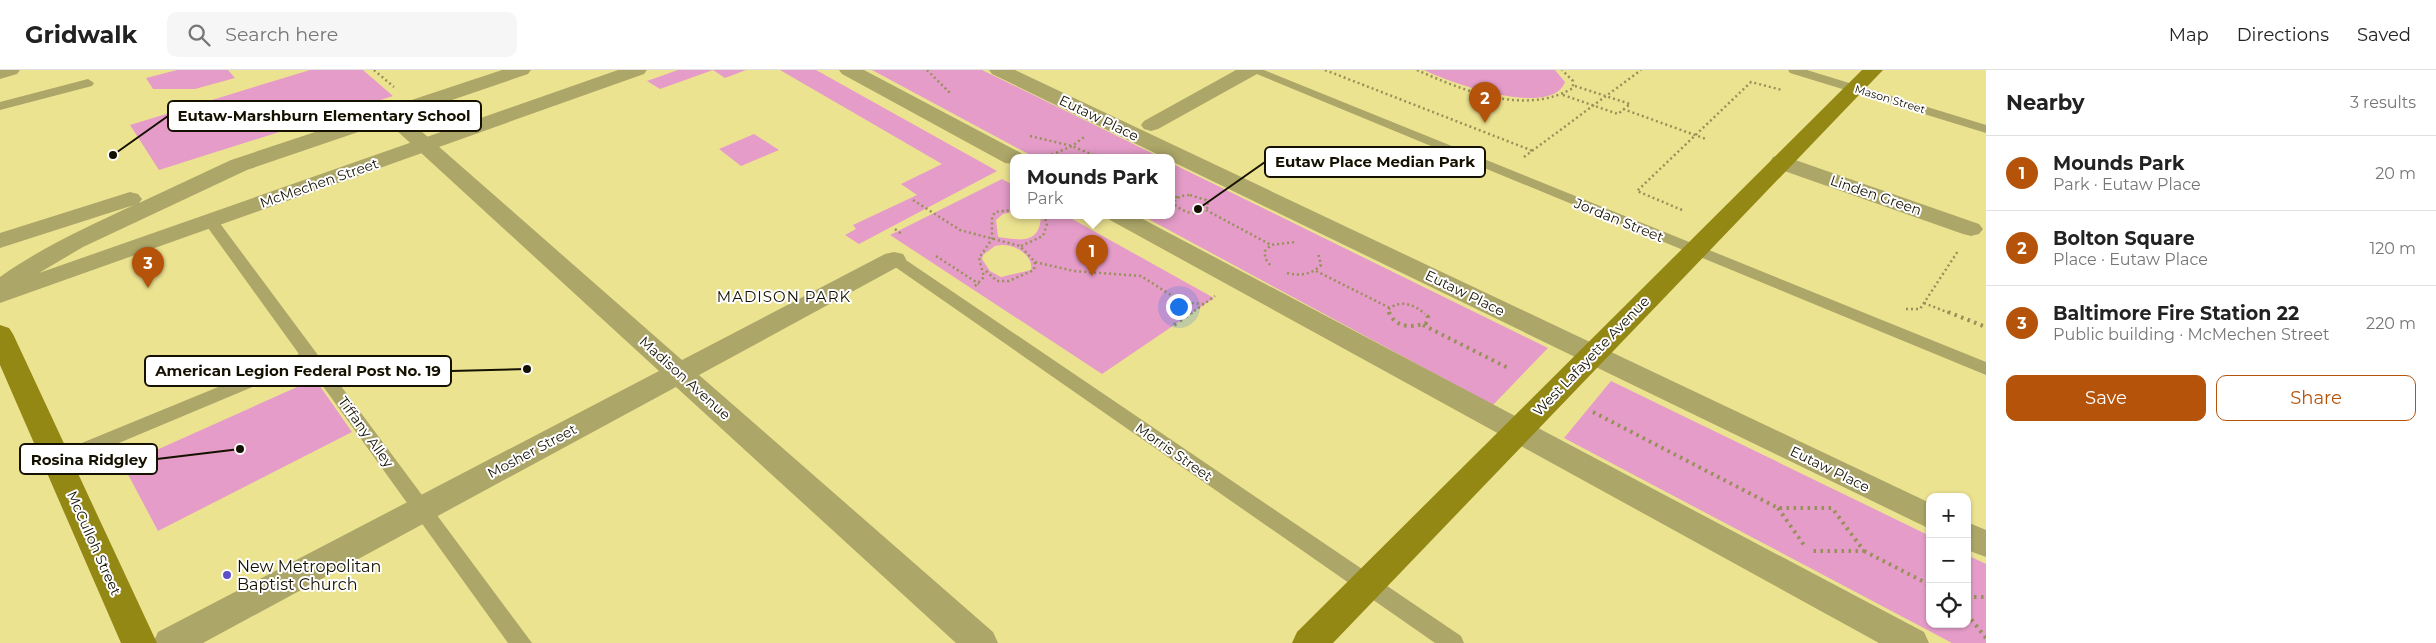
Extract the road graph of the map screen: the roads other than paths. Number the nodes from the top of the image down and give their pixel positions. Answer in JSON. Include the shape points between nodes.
{"nodes":[{"id":1,"x":10,"y":70,"type":"edge"},
{"id":2,"x":521,"y":70,"type":"edge"},
{"id":3,"x":637,"y":70,"type":"edge"},
{"id":4,"x":849,"y":70,"type":"edge"},
{"id":5,"x":999,"y":70,"type":"edge"},
{"id":6,"x":1252,"y":70,"type":"edge"},
{"id":7,"x":1794,"y":70,"type":"edge"},
{"id":8,"x":1874,"y":70,"type":"edge"},
{"id":9,"x":0,"y":73,"type":"edge"},
{"id":10,"x":88,"y":83,"type":"dead end"},
{"id":11,"x":1856,"y":89,"type":"junction"},
{"id":12,"x":0,"y":106,"type":"edge"},
{"id":13,"x":390,"y":114,"type":"junction"},
{"id":14,"x":1151,"y":126,"type":"dead end"},
{"id":15,"x":1986,"y":129,"type":"edge"},
{"id":16,"x":426,"y":146,"type":"junction"},
{"id":17,"x":1174,"y":154,"type":"edge"},
{"id":18,"x":1175,"y":155,"type":"edge"},
{"id":19,"x":1010,"y":156,"type":"edge"},
{"id":20,"x":1781,"y":162,"type":"junction"},
{"id":21,"x":239,"y":165,"type":"junction"},
{"id":22,"x":1125,"y":219,"type":"edge"},
{"id":23,"x":211,"y":221,"type":"junction"},
{"id":24,"x":1967,"y":236,"type":"road end"},
{"id":25,"x":0,"y":241,"type":"edge"},
{"id":26,"x":1694,"y":251,"type":"junction"},
{"id":27,"x":894,"y":259,"type":"joint"},
{"id":28,"x":0,"y":289,"type":"edge"},
{"id":29,"x":0,"y":295,"type":"edge"},
{"id":30,"x":0,"y":334,"type":"edge"},
{"id":31,"x":1593,"y":354,"type":"junction"},
{"id":32,"x":311,"y":356,"type":"junction"},
{"id":33,"x":1986,"y":369,"type":"edge"},
{"id":34,"x":679,"y":373,"type":"junction"},
{"id":35,"x":1519,"y":430,"type":"junction"},
{"id":36,"x":57,"y":462,"type":"junction"},
{"id":37,"x":423,"y":509,"type":"junction"},
{"id":38,"x":1926,"y":515,"type":"edge"},
{"id":39,"x":1971,"y":537,"type":"edge"},
{"id":40,"x":1986,"y":544,"type":"edge"},
{"id":41,"x":1367,"y":585,"type":"junction"},
{"id":42,"x":139,"y":643,"type":"edge"},
{"id":43,"x":171,"y":643,"type":"edge"},
{"id":44,"x":521,"y":643,"type":"edge"},
{"id":45,"x":980,"y":643,"type":"edge"},
{"id":46,"x":1310,"y":643,"type":"edge"},
{"id":47,"x":1453,"y":643,"type":"edge"},
{"id":48,"x":1911,"y":643,"type":"edge"}],
"edges":[{"from":1,"to":9,"type":"street"},
{"from":2,"to":13,"type":"street"},
{"from":3,"to":16,"type":"street","name":"McMechen Street"},
{"from":4,"to":19,"type":"street"},
{"from":5,"to":17,"type":"street","name":"Eutaw Place"},
{"from":6,"to":14,"type":"street"},
{"from":6,"to":26,"type":"lane","name":"Jordan Street"},
{"from":7,"to":11,"type":"lane","name":"Mason Street"},
{"from":8,"to":11,"type":"main road","name":"West Lafayette Avenue"},
{"from":10,"to":12,"type":"lane"},
{"from":11,"to":15,"type":"lane","name":"Mason Street"},
{"from":11,"to":20,"type":"main road","name":"West Lafayette Avenue"},
{"from":13,"to":16,"type":"street","name":"Madison Avenue"},
{"from":13,"to":21,"type":"street"},
{"from":16,"to":23,"type":"street","name":"McMechen Street"},
{"from":16,"to":34,"type":"street","name":"Madison Avenue"},
{"from":18,"to":31,"type":"street","name":"Eutaw Place"},
{"from":20,"to":24,"type":"street","name":"Linden Green"},
{"from":20,"to":26,"type":"main road","name":"West Lafayette Avenue"},
{"from":21,"to":25,"type":"street"},
{"from":21,"to":28,"type":"street","via":[[74,242],[39,261]]},
{"from":22,"to":35,"type":"street"},
{"from":23,"to":29,"type":"street","name":"McMechen Street"},
{"from":23,"to":32,"type":"lane","name":"Tiffany Alley"},
{"from":26,"to":31,"type":"main road","name":"West Lafayette Avenue"},
{"from":26,"to":33,"type":"lane","name":"Jordan Street"},
{"from":27,"to":34,"type":"street","name":"Mosher Street"},
{"from":27,"to":41,"type":"lane","name":"Morris Street"},
{"from":30,"to":36,"type":"main road","name":"McCulloh Street"},
{"from":31,"to":35,"type":"main road","name":"West Lafayette Avenue"},
{"from":31,"to":38,"type":"street","name":"Eutaw Place"},
{"from":32,"to":36,"type":"lane"},
{"from":32,"to":37,"type":"lane","name":"Tiffany Alley"},
{"from":34,"to":37,"type":"street","name":"Mosher Street"},
{"from":34,"to":45,"type":"street","name":"Madison Avenue"},
{"from":35,"to":41,"type":"main road","name":"West Lafayette Avenue"},
{"from":35,"to":48,"type":"street"},
{"from":36,"to":42,"type":"main road","name":"McCulloh Street"},
{"from":37,"to":43,"type":"street","name":"Mosher Street"},
{"from":37,"to":44,"type":"lane","name":"Tiffany Alley"},
{"from":39,"to":40,"type":"street"},
{"from":41,"to":46,"type":"main road","name":"West Lafayette Avenue"},
{"from":41,"to":47,"type":"lane","name":"Morris Street"}]}
